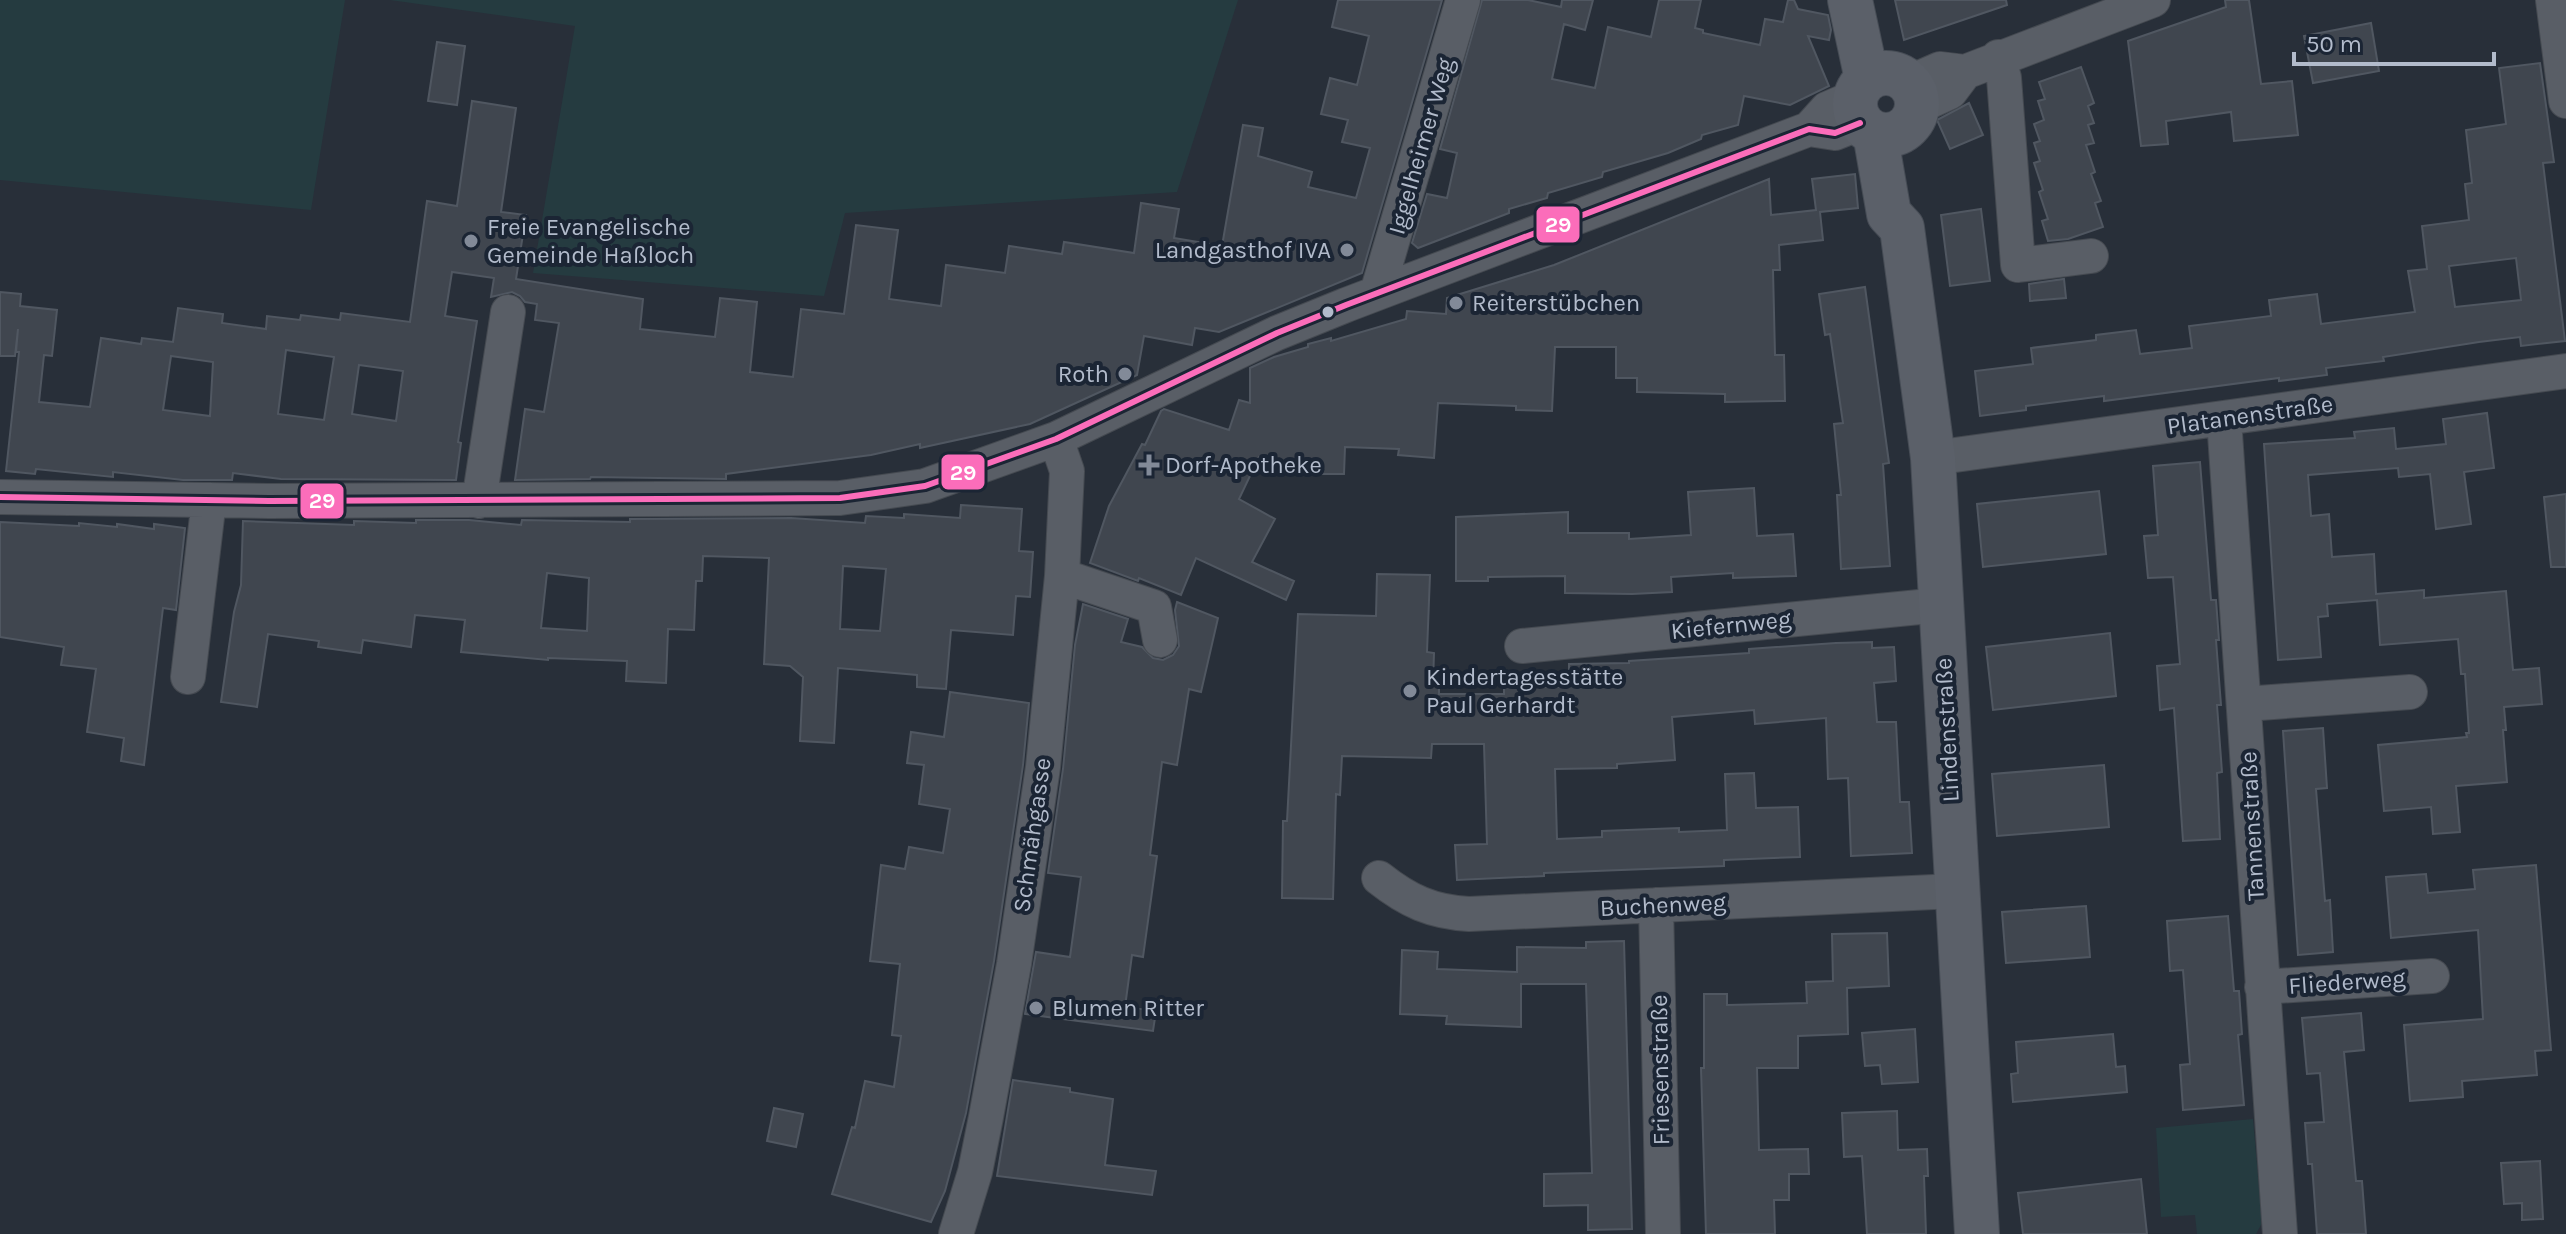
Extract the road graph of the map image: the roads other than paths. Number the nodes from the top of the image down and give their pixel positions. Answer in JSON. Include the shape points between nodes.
{"nodes":[{"id":1,"x":1463,"y":0,"type":"edge"},
{"id":2,"x":1850,"y":0,"type":"edge"},
{"id":3,"x":1873,"y":0,"type":"edge"},
{"id":4,"x":2153,"y":0,"type":"edge"},
{"id":5,"x":2553,"y":0,"type":"edge"},
{"id":6,"x":1998,"y":57,"type":"junction"},
{"id":7,"x":2566,"y":101,"type":"edge"},
{"id":8,"x":1884,"y":103,"type":"junction"},
{"id":9,"x":2091,"y":256,"type":"dead end"},
{"id":10,"x":1377,"y":293,"type":"junction"},
{"id":11,"x":508,"y":312,"type":"dead end"},
{"id":12,"x":2566,"y":371,"type":"edge"},
{"id":13,"x":2224,"y":419,"type":"junction"},
{"id":14,"x":1056,"y":439,"type":"junction"},
{"id":15,"x":1933,"y":458,"type":"junction"},
{"id":16,"x":0,"y":497,"type":"edge"},
{"id":17,"x":209,"y":500,"type":"junction"},
{"id":18,"x":479,"y":501,"type":"junction"},
{"id":19,"x":1062,"y":576,"type":"junction"},
{"id":20,"x":1940,"y":605,"type":"junction"},
{"id":21,"x":1160,"y":640,"type":"dead end"},
{"id":22,"x":1522,"y":646,"type":"dead end"},
{"id":23,"x":188,"y":677,"type":"dead end"},
{"id":24,"x":2410,"y":692,"type":"dead end"},
{"id":25,"x":2245,"y":704,"type":"junction"},
{"id":26,"x":1379,"y":878,"type":"dead end"},
{"id":27,"x":1955,"y":891,"type":"junction"},
{"id":28,"x":1656,"y":905,"type":"junction"},
{"id":29,"x":2432,"y":976,"type":"dead end"},
{"id":30,"x":2262,"y":987,"type":"junction"},
{"id":31,"x":960,"y":1232,"type":"edge"},
{"id":32,"x":1663,"y":1234,"type":"edge"},
{"id":33,"x":1977,"y":1234,"type":"edge"},
{"id":34,"x":2280,"y":1234,"type":"edge"}],
"edges":[{"from":1,"to":10,"type":"street","name":"Iggelheimer Weg"},
{"from":2,"to":8,"type":"main road","name":"Lindenstraße"},
{"from":3,"to":8,"type":"main road","name":"Lindenstraße"},
{"from":4,"to":6,"type":"street"},
{"from":5,"to":7,"type":"street"},
{"from":6,"to":8,"type":"street","via":[[1965,72],[1950,92]]},
{"from":6,"to":9,"type":"street","via":[[2018,265]]},
{"from":8,"to":10,"type":"street","via":[[1827,109],[1809,129],[1661,196]]},
{"from":8,"to":15,"type":"main road","name":"Lindenstraße","via":[[1911,213],[1902,228]]},
{"from":10,"to":14,"type":"street","via":[[1277,333]]},
{"from":11,"to":18,"type":"street"},
{"from":12,"to":13,"type":"street","name":"Platanenstraße"},
{"from":13,"to":15,"type":"street","name":"Platanenstraße"},
{"from":13,"to":25,"type":"street","name":"Tannenstraße"},
{"from":14,"to":18,"type":"street","via":[[925,486],[840,498]]},
{"from":14,"to":19,"type":"street","name":"Schmähgasse","via":[[1067,471]]},
{"from":15,"to":20,"type":"main road","name":"Lindenstraße"},
{"from":16,"to":17,"type":"street"},
{"from":17,"to":18,"type":"street"},
{"from":17,"to":23,"type":"street"},
{"from":19,"to":21,"type":"street","via":[[1154,607]]},
{"from":19,"to":31,"type":"street","name":"Schmähgasse","via":[[1043,767],[1014,964]]},
{"from":20,"to":22,"type":"street","name":"Kiefernweg"},
{"from":20,"to":27,"type":"main road","name":"Lindenstraße"},
{"from":24,"to":25,"type":"street"},
{"from":25,"to":30,"type":"street","name":"Tannenstraße"},
{"from":26,"to":28,"type":"street","name":"Buchenweg","via":[[1418,905],[1446,913]]},
{"from":27,"to":28,"type":"street","name":"Buchenweg"},
{"from":27,"to":33,"type":"main road","name":"Lindenstraße"},
{"from":28,"to":32,"type":"street","name":"Friesenstraße"},
{"from":29,"to":30,"type":"street","name":"Fliederweg"},
{"from":30,"to":34,"type":"street","name":"Tannenstraße"}]}
